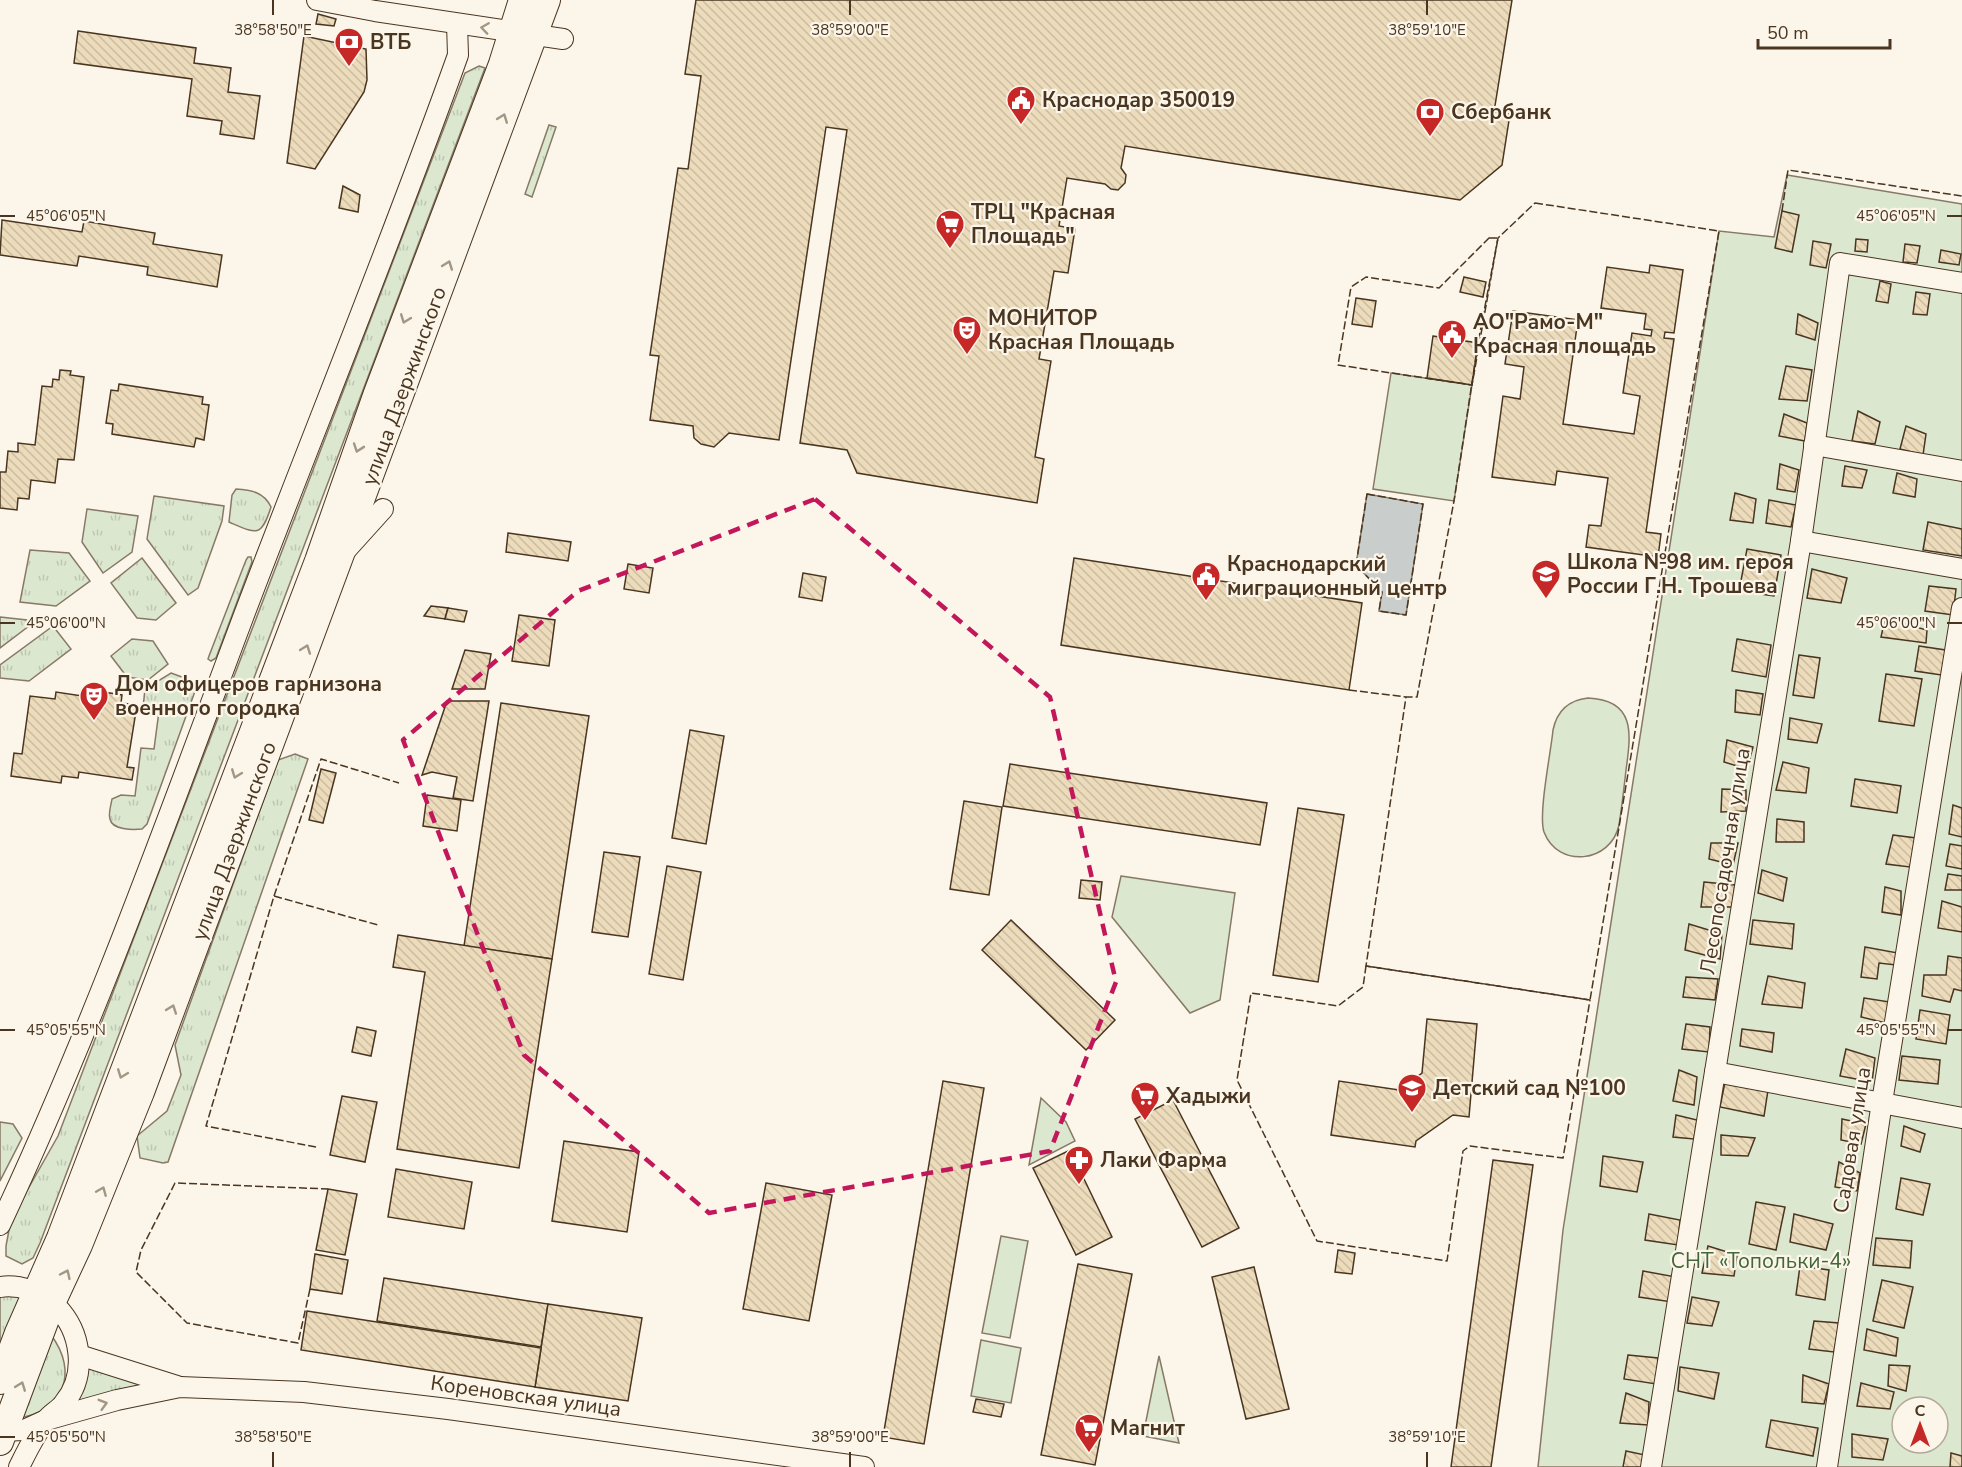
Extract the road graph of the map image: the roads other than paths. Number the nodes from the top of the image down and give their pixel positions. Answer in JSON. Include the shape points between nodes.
{"nodes":[{"id":1,"x":317,"y":0,"type":"edge"},
{"id":2,"x":522,"y":0,"type":"edge"},
{"id":3,"x":547,"y":0,"type":"edge"},
{"id":4,"x":457,"y":24,"type":"junction"},
{"id":5,"x":523,"y":34,"type":"junction"},
{"id":6,"x":563,"y":39,"type":"dead end"},
{"id":7,"x":1962,"y":284,"type":"edge"},
{"id":8,"x":1814,"y":445,"type":"junction"},
{"id":9,"x":1962,"y":471,"type":"edge"},
{"id":10,"x":383,"y":508,"type":"dead end"},
{"id":11,"x":1801,"y":541,"type":"junction"},
{"id":12,"x":340,"y":557,"type":"junction"},
{"id":13,"x":1962,"y":569,"type":"edge"},
{"id":14,"x":1962,"y":608,"type":"edge"},
{"id":15,"x":1715,"y":1072,"type":"junction"},
{"id":16,"x":1882,"y":1102,"type":"junction"},
{"id":17,"x":1962,"y":1119,"type":"edge"},
{"id":18,"x":0,"y":1225,"type":"edge"},
{"id":19,"x":0,"y":1287,"type":"edge"},
{"id":20,"x":44,"y":1297,"type":"junction"},
{"id":21,"x":79,"y":1355,"type":"junction"},
{"id":22,"x":0,"y":1381,"type":"edge"},
{"id":23,"x":180,"y":1387,"type":"junction"},
{"id":24,"x":46,"y":1420,"type":"junction"},
{"id":25,"x":1,"y":1435,"type":"edge"},
{"id":26,"x":19,"y":1467,"type":"edge"},
{"id":27,"x":864,"y":1467,"type":"edge"},
{"id":28,"x":1651,"y":1467,"type":"edge"},
{"id":29,"x":1827,"y":1467,"type":"edge"}],
"edges":[{"from":1,"to":4,"type":"street"},
{"from":2,"to":5,"type":"main road","name":"улица Дзержинского"},
{"from":3,"to":5,"type":"main road","name":"улица Дзержинского"},
{"from":5,"to":4,"type":"street","one_way":true},
{"from":4,"to":18,"type":"street","via":[[458,55],[352,341],[93,1009],[42,1136]]},
{"from":5,"to":6,"type":"street"},
{"from":12,"to":5,"type":"main road","name":"улица Дзержинского","one_way":true},
{"from":5,"to":20,"type":"main road","name":"улица Дзержинского","one_way":true,"via":[[377,393],[318,561],[60,1239]]},
{"from":7,"to":8,"type":"street","name":"Лесопосадочная улица","via":[[1840,262]]},
{"from":8,"to":9,"type":"street"},
{"from":8,"to":11,"type":"street","name":"Лесопосадочная улица"},
{"from":10,"to":12,"type":"street"},
{"from":11,"to":13,"type":"street"},
{"from":11,"to":15,"type":"street","name":"Лесопосадочная улица"},
{"from":20,"to":12,"type":"main road","name":"улица Дзержинского","one_way":true,"via":[[79,1245],[125,1135]]},
{"from":14,"to":16,"type":"street","name":"Садовая улица"},
{"from":15,"to":16,"type":"street"},
{"from":15,"to":28,"type":"street","name":"Лесопосадочная улица"},
{"from":16,"to":17,"type":"street"},
{"from":16,"to":29,"type":"street","name":"Садовая улица"},
{"from":19,"to":20,"type":"street"},
{"from":20,"to":21,"type":"street","via":[[70,1324]]},
{"from":20,"to":22,"type":"main road","name":"улица Дзержинского"},
{"from":25,"to":20,"type":"main road","name":"улица Дзержинского","one_way":true},
{"from":21,"to":23,"type":"street","name":"Кореновская улица"},
{"from":21,"to":24,"type":"street","via":[[76,1380],[65,1403]]},
{"from":24,"to":23,"type":"street","name":"Кореновская улица","one_way":true},
{"from":23,"to":27,"type":"street","name":"Кореновская улица","via":[[304,1392]]},
{"from":24,"to":25,"type":"street","name":"Кореновская улица"},
{"from":24,"to":26,"type":"street"}]}
